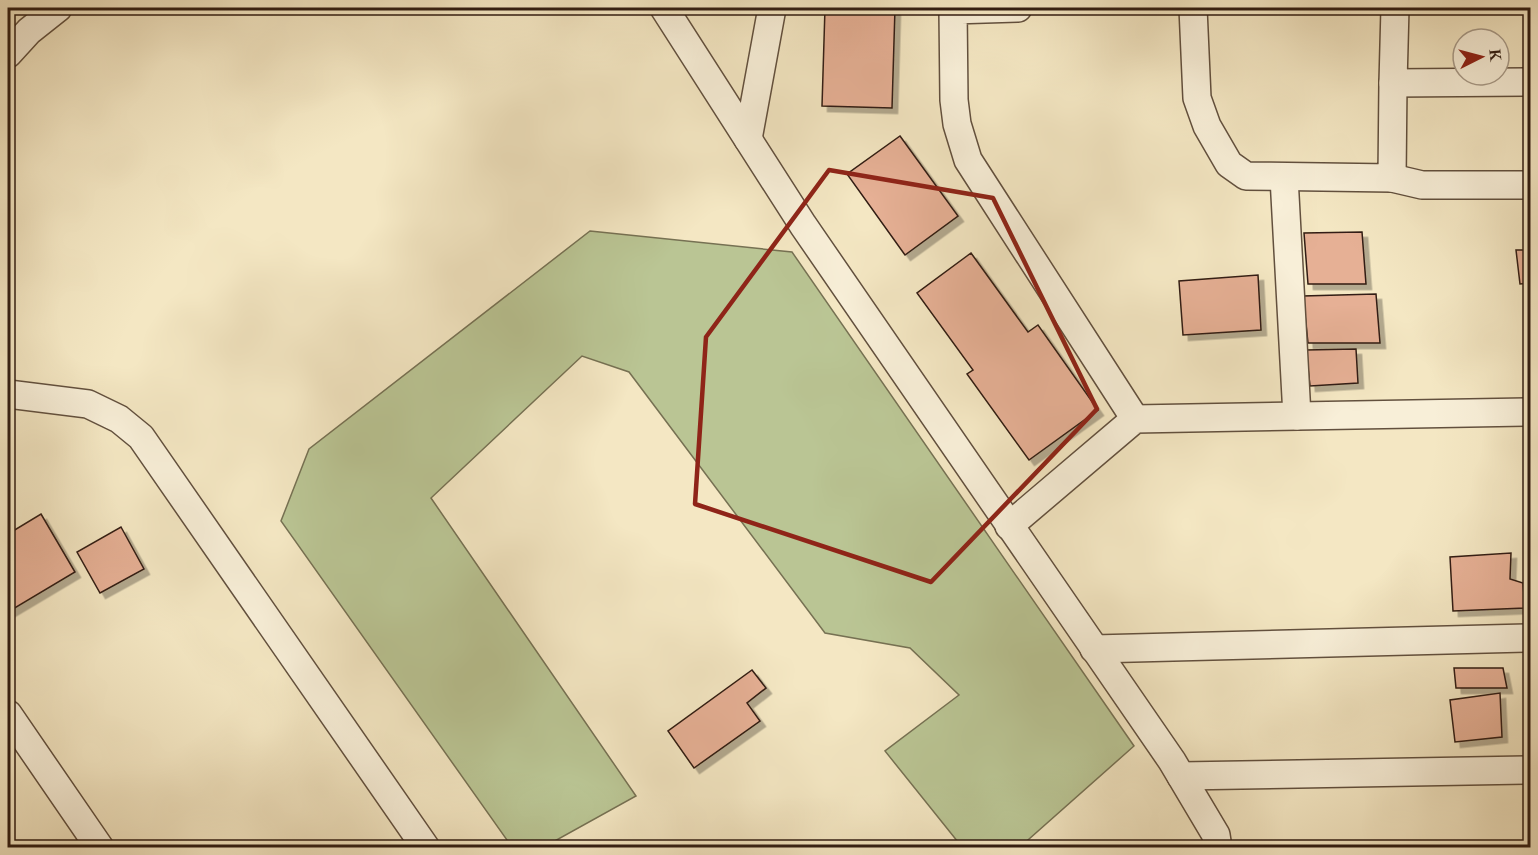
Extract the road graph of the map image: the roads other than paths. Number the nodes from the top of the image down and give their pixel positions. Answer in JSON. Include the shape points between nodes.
{"nodes":[{"id":1,"x":58,"y":8,"type":"edge"},
{"id":2,"x":664,"y":8,"type":"edge"},
{"id":3,"x":772,"y":8,"type":"edge"},
{"id":4,"x":1018,"y":8,"type":"edge"},
{"id":5,"x":1194,"y":8,"type":"edge"},
{"id":6,"x":1395,"y":8,"type":"edge"},
{"id":7,"x":953,"y":9,"type":"edge"},
{"id":8,"x":8,"y":54,"type":"edge"},
{"id":9,"x":1530,"y":82,"type":"edge"},
{"id":10,"x":1393,"y":83,"type":"junction"},
{"id":11,"x":748,"y":139,"type":"junction"},
{"id":12,"x":1284,"y":177,"type":"junction"},
{"id":13,"x":1392,"y":178,"type":"junction"},
{"id":14,"x":1530,"y":185,"type":"edge"},
{"id":15,"x":8,"y":394,"type":"edge"},
{"id":16,"x":1530,"y":412,"type":"edge"},
{"id":17,"x":1297,"y":416,"type":"junction"},
{"id":18,"x":1135,"y":419,"type":"junction"},
{"id":19,"x":1009,"y":526,"type":"junction"},
{"id":20,"x":1530,"y":638,"type":"edge"},
{"id":21,"x":1094,"y":649,"type":"junction"},
{"id":22,"x":8,"y":714,"type":"edge"},
{"id":23,"x":1530,"y":770,"type":"edge"},
{"id":24,"x":1181,"y":776,"type":"junction"},
{"id":25,"x":100,"y":848,"type":"edge"},
{"id":26,"x":426,"y":848,"type":"edge"},
{"id":27,"x":1218,"y":848,"type":"edge"}],
"edges":[{"from":1,"to":8,"type":"street","via":[[28,31]]},
{"from":2,"to":11,"type":"street"},
{"from":3,"to":11,"type":"street"},
{"from":4,"to":7,"type":"street"},
{"from":5,"to":12,"type":"street","via":[[1197,98],[1207,126],[1229,164],[1245,176]]},
{"from":6,"to":10,"type":"street"},
{"from":7,"to":18,"type":"street","via":[[955,108],[968,160]]},
{"from":9,"to":10,"type":"street"},
{"from":10,"to":13,"type":"street"},
{"from":11,"to":19,"type":"street"},
{"from":12,"to":13,"type":"street"},
{"from":12,"to":17,"type":"street"},
{"from":13,"to":14,"type":"street","via":[[1422,185]]},
{"from":15,"to":26,"type":"street","via":[[88,404],[119,419],[141,437]]},
{"from":16,"to":17,"type":"street"},
{"from":17,"to":18,"type":"street"},
{"from":18,"to":19,"type":"street"},
{"from":19,"to":21,"type":"street"},
{"from":20,"to":21,"type":"street"},
{"from":21,"to":24,"type":"street"},
{"from":22,"to":25,"type":"street"},
{"from":23,"to":24,"type":"street"},
{"from":24,"to":27,"type":"street","via":[[1216,836]]}]}
